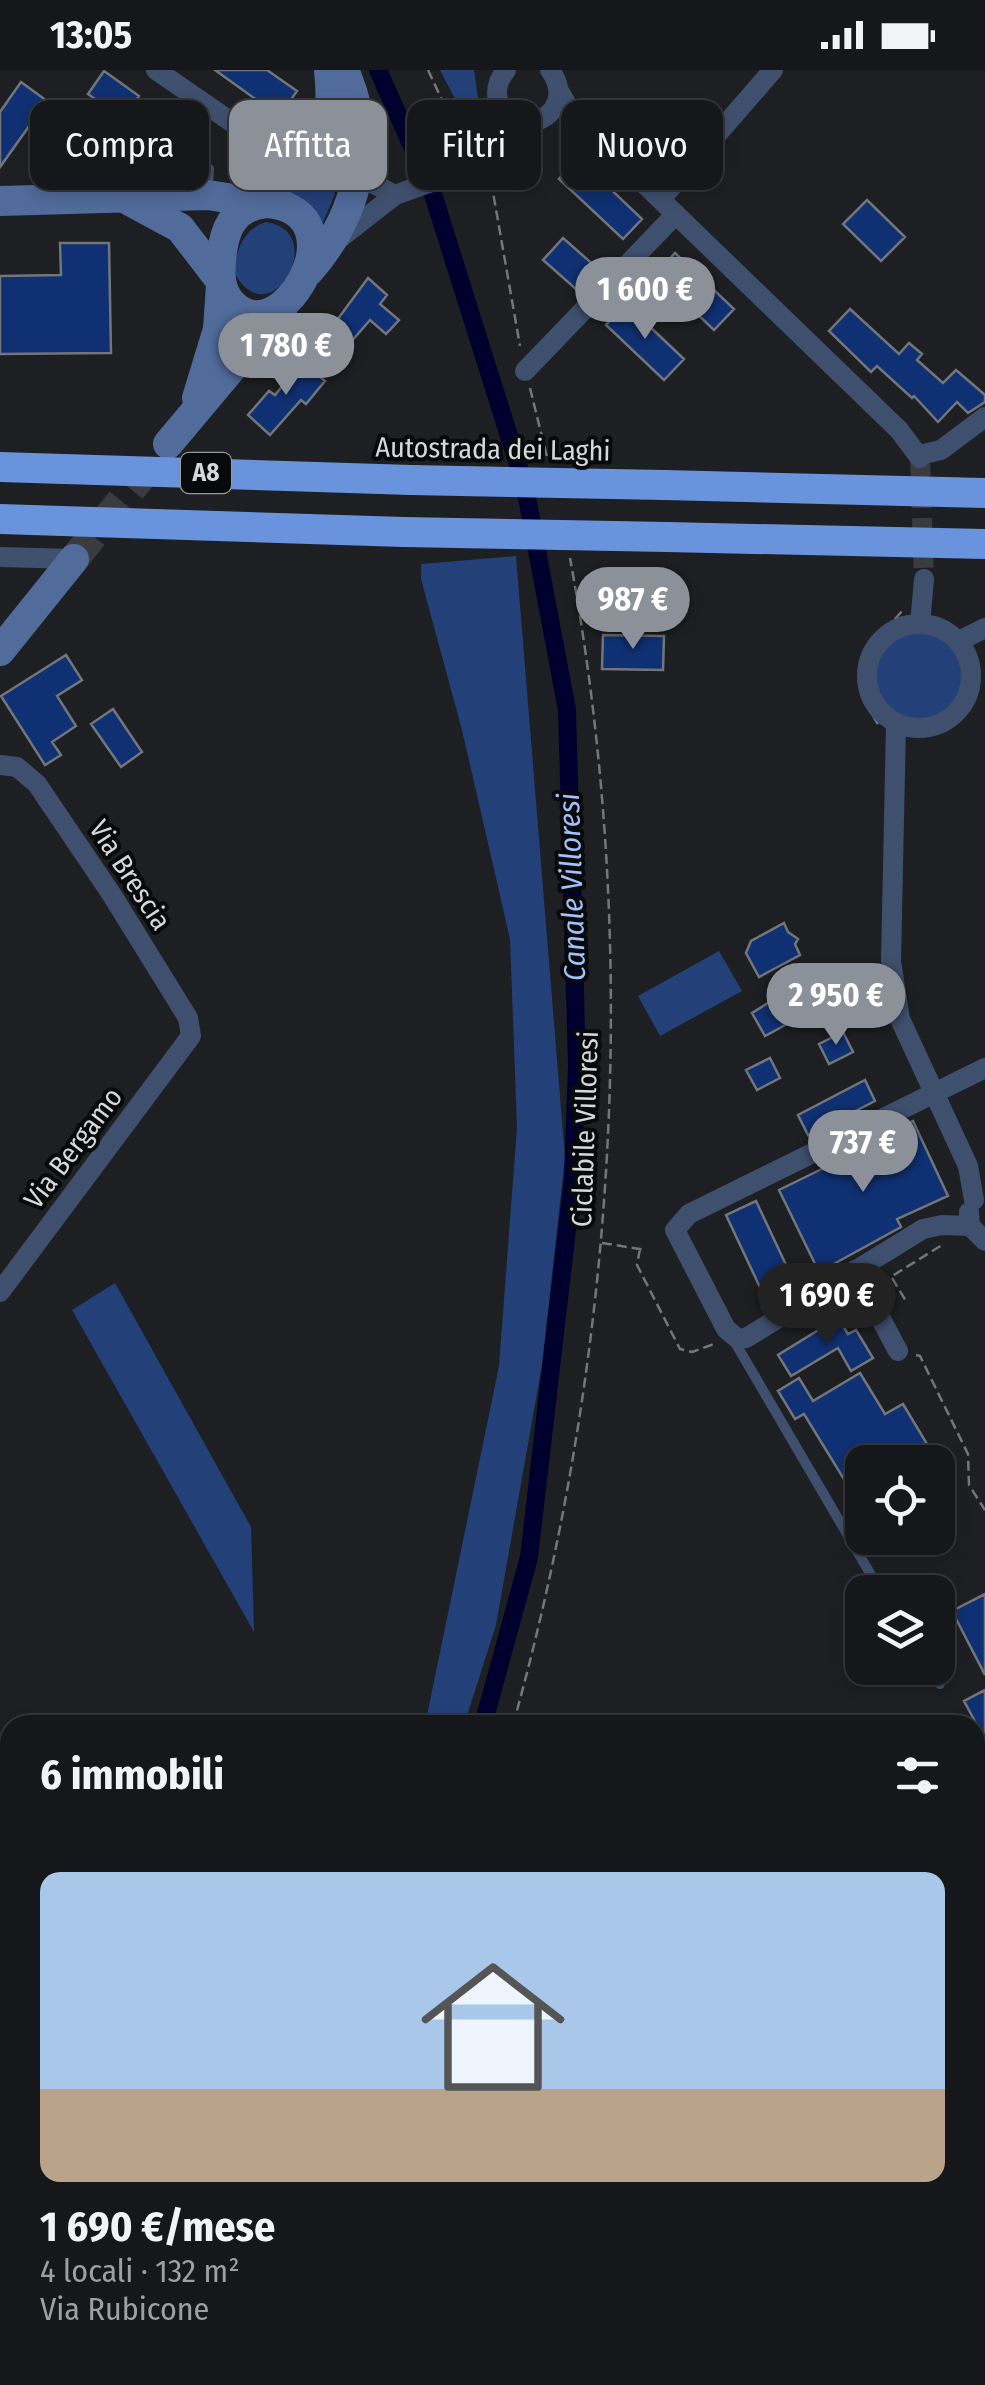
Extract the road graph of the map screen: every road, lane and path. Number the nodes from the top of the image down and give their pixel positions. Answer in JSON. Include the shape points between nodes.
{"nodes":[{"id":1,"x":156,"y":70,"type":"edge"},
{"id":2,"x":329,"y":70,"type":"edge"},
{"id":3,"x":344,"y":70,"type":"edge"},
{"id":4,"x":428,"y":70,"type":"edge"},
{"id":5,"x":773,"y":70,"type":"edge"},
{"id":6,"x":503,"y":71,"type":"edge"},
{"id":7,"x":557,"y":79,"type":"edge"},
{"id":8,"x":331,"y":100,"type":"edge"},
{"id":9,"x":353,"y":100,"type":"edge"},
{"id":10,"x":442,"y":100,"type":"edge"},
{"id":11,"x":499,"y":100,"type":"edge"},
{"id":12,"x":541,"y":117,"type":"edge"},
{"id":13,"x":229,"y":121,"type":"edge"},
{"id":14,"x":271,"y":190,"type":"edge"},
{"id":15,"x":354,"y":190,"type":"edge"},
{"id":16,"x":385,"y":190,"type":"edge"},
{"id":17,"x":409,"y":190,"type":"edge"},
{"id":18,"x":488,"y":190,"type":"edge"},
{"id":19,"x":395,"y":195,"type":"junction"},
{"id":20,"x":127,"y":200,"type":"junction"},
{"id":21,"x":0,"y":202,"type":"edge"},
{"id":22,"x":258,"y":204,"type":"junction"},
{"id":23,"x":669,"y":207,"type":"junction"},
{"id":24,"x":331,"y":246,"type":"junction"},
{"id":25,"x":307,"y":273,"type":"junction"},
{"id":26,"x":221,"y":282,"type":"junction"},
{"id":27,"x":286,"y":304,"type":"junction"},
{"id":28,"x":526,"y":371,"type":"junction"},
{"id":29,"x":191,"y":415,"type":"junction"},
{"id":30,"x":985,"y":417,"type":"edge"},
{"id":31,"x":168,"y":444,"type":"tunnel mouth"},
{"id":32,"x":0,"y":466,"type":"edge"},
{"id":33,"x":549,"y":467,"type":"dead end"},
{"id":34,"x":985,"y":493,"type":"edge"},
{"id":35,"x":0,"y":520,"type":"edge"},
{"id":36,"x":985,"y":544,"type":"edge"},
{"id":37,"x":0,"y":557,"type":"edge"},
{"id":38,"x":570,"y":558,"type":"dead end"},
{"id":39,"x":74,"y":559,"type":"joint"},
{"id":40,"x":924,"y":579,"type":"tunnel mouth"},
{"id":41,"x":906,"y":607,"type":"dead end"},
{"id":42,"x":920,"y":624,"type":"junction"},
{"id":43,"x":985,"y":628,"type":"edge"},
{"id":44,"x":958,"y":642,"type":"junction"},
{"id":45,"x":0,"y":651,"type":"edge"},
{"id":46,"x":904,"y":726,"type":"junction"},
{"id":47,"x":896,"y":758,"type":"junction"},
{"id":48,"x":0,"y":765,"type":"edge"},
{"id":49,"x":191,"y":1036,"type":"joint"},
{"id":50,"x":985,"y":1068,"type":"edge"},
{"id":51,"x":934,"y":1091,"type":"junction"},
{"id":52,"x":977,"y":1202,"type":"edge"},
{"id":53,"x":945,"y":1233,"type":"junction"},
{"id":54,"x":985,"y":1242,"type":"edge"},
{"id":55,"x":601,"y":1243,"type":"junction"},
{"id":56,"x":854,"y":1270,"type":"junction"},
{"id":57,"x":891,"y":1277,"type":"junction"},
{"id":58,"x":871,"y":1289,"type":"dead end"},
{"id":59,"x":0,"y":1292,"type":"edge"},
{"id":60,"x":906,"y":1301,"type":"dead end"},
{"id":61,"x":729,"y":1332,"type":"junction"},
{"id":62,"x":898,"y":1350,"type":"joint"},
{"id":63,"x":985,"y":1510,"type":"edge"},
{"id":64,"x":871,"y":1575,"type":"edge"},
{"id":65,"x":515,"y":1715,"type":"edge"}],
"edges":[{"from":1,"to":13,"type":"street"},
{"from":2,"to":8,"type":"street"},
{"from":3,"to":9,"type":"street"},
{"from":4,"to":10,"type":"path"},
{"from":5,"to":23,"type":"street"},
{"from":6,"to":11,"type":"street"},
{"from":7,"to":12,"type":"street","via":[[557,102]]},
{"from":7,"to":23,"type":"street","via":[[572,115]]},
{"from":14,"to":22,"type":"street"},
{"from":15,"to":24,"type":"street"},
{"from":16,"to":19,"type":"street"},
{"from":17,"to":19,"type":"street"},
{"from":18,"to":28,"type":"path"},
{"from":19,"to":24,"type":"street"},
{"from":20,"to":21,"type":"street"},
{"from":20,"to":22,"type":"street","via":[[208,195]]},
{"from":20,"to":26,"type":"street","via":[[180,228]]},
{"from":22,"to":25,"type":"street","via":[[284,206],[302,219],[312,239]]},
{"from":22,"to":26,"type":"street","via":[[243,210],[223,235]]},
{"from":23,"to":28,"type":"street"},
{"from":23,"to":30,"type":"street","via":[[900,430],[920,457],[941,450]]},
{"from":24,"to":25,"type":"street"},
{"from":25,"to":27,"type":"street"},
{"from":26,"to":27,"type":"street","via":[[234,306],[251,314]]},
{"from":26,"to":29,"type":"street","via":[[213,351]]},
{"from":27,"to":29,"type":"street"},
{"from":28,"to":33,"type":"path"},
{"from":29,"to":31,"type":"street"},
{"from":32,"to":34,"type":"highway","name":"Autostrada dei Laghi","number":"A8","bridge":true},
{"from":35,"to":36,"type":"highway","number":"A8","bridge":true},
{"from":37,"to":39,"type":"street"},
{"from":38,"to":55,"type":"path","name":"Ciclabile Villoresi","via":[[596,739],[607,880],[608,1128]]},
{"from":39,"to":45,"type":"street"},
{"from":40,"to":42,"type":"street"},
{"from":41,"to":47,"type":"path","via":[[873,642],[860,671],[865,700]]},
{"from":42,"to":44,"type":"street"},
{"from":42,"to":46,"type":"street","via":[[890,632],[870,657],[868,688],[883,715]]},
{"from":43,"to":44,"type":"street"},
{"from":44,"to":46,"type":"street","via":[[971,666],[969,694],[941,724]]},
{"from":46,"to":47,"type":"street"},
{"from":47,"to":51,"type":"street","via":[[894,990],[900,1020]]},
{"from":48,"to":49,"type":"street","name":"Via Brescia","via":[[17,767],[36,784],[141,941],[188,1018]]},
{"from":49,"to":59,"type":"street","name":"Via Bergamo"},
{"from":50,"to":51,"type":"street"},
{"from":51,"to":52,"type":"street"},
{"from":51,"to":61,"type":"street","via":[[689,1214],[675,1230]]},
{"from":52,"to":53,"type":"street"},
{"from":52,"to":54,"type":"street"},
{"from":53,"to":56,"type":"street","via":[[923,1229]]},
{"from":53,"to":57,"type":"path"},
{"from":55,"to":61,"type":"path","via":[[643,1249],[637,1265],[680,1349],[692,1352]]},
{"from":55,"to":65,"type":"path","name":"Ciclabile Villoresi","via":[[574,1454]]},
{"from":56,"to":61,"type":"street","via":[[746,1338]]},
{"from":56,"to":62,"type":"street"},
{"from":57,"to":58,"type":"path"},
{"from":57,"to":60,"type":"path"},
{"from":61,"to":64,"type":"lane"},
{"from":62,"to":63,"type":"path","via":[[920,1356],[968,1454],[969,1484]]}]}
